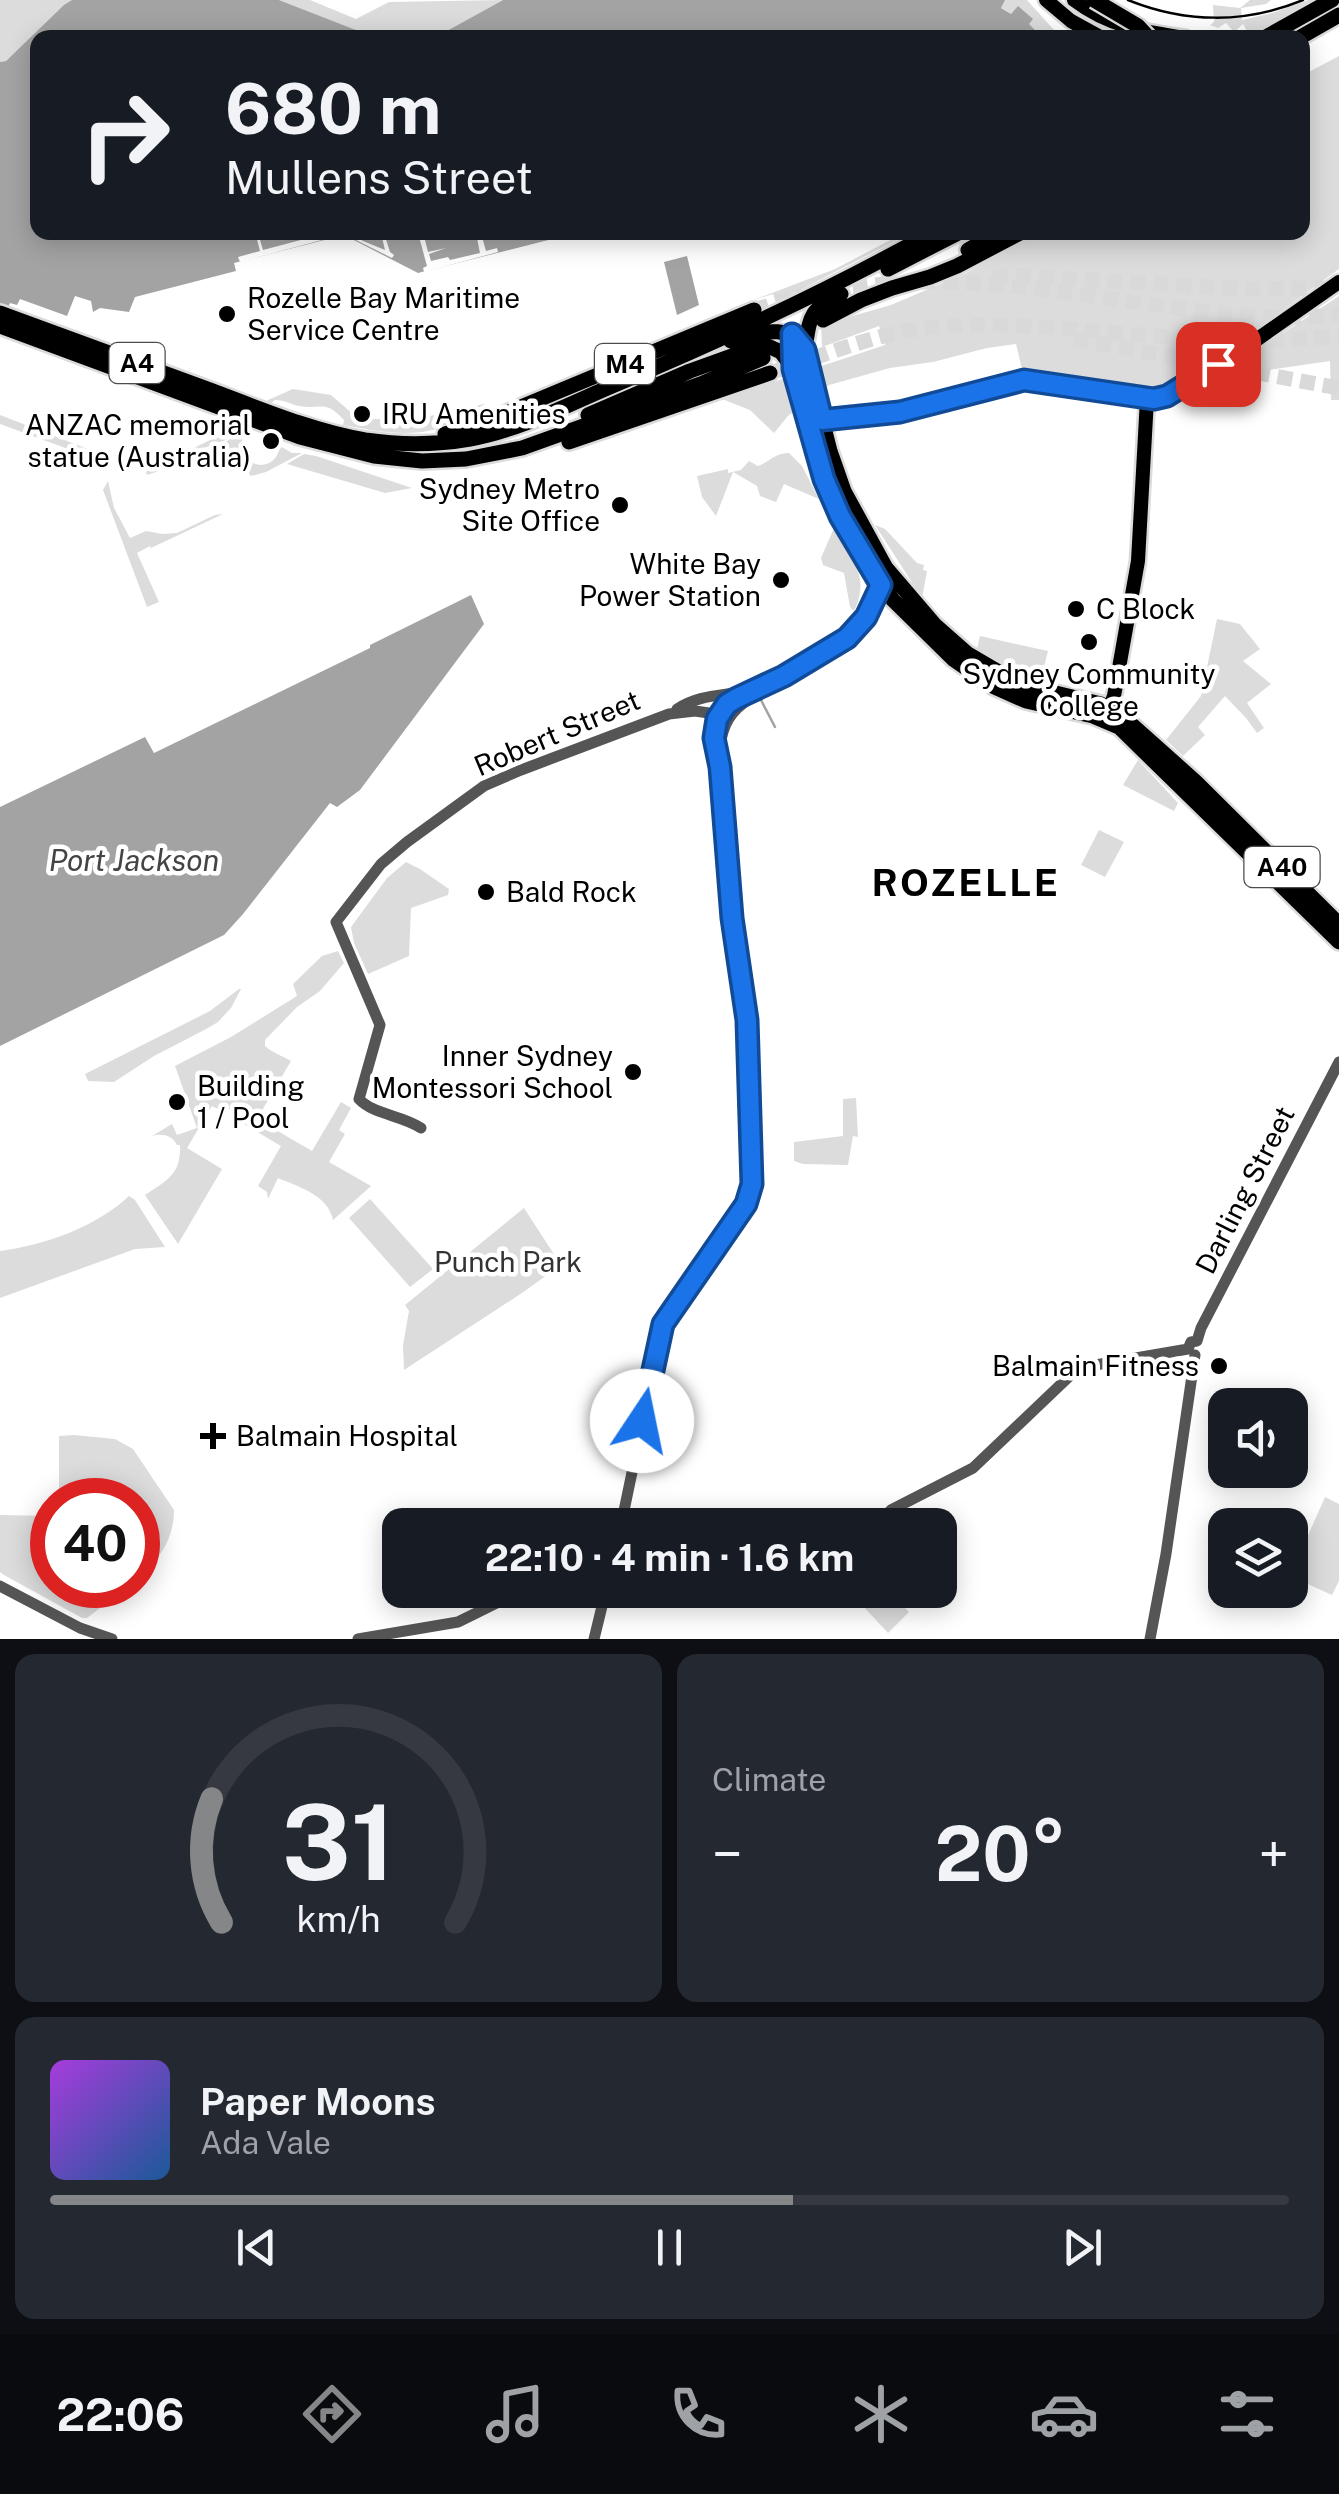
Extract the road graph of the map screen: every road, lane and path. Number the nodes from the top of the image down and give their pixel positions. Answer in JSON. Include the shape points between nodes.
{"nodes":[{"id":1,"x":1046,"y":0,"type":"edge"},
{"id":2,"x":1074,"y":0,"type":"edge"},
{"id":3,"x":1094,"y":0,"type":"edge"},
{"id":4,"x":1332,"y":0,"type":"edge"},
{"id":5,"x":1339,"y":15,"type":"edge"},
{"id":6,"x":1088,"y":30,"type":"edge"},
{"id":7,"x":1133,"y":30,"type":"edge"},
{"id":8,"x":1142,"y":30,"type":"edge"},
{"id":9,"x":1278,"y":30,"type":"edge"},
{"id":10,"x":1310,"y":32,"type":"edge"},
{"id":11,"x":911,"y":240,"type":"edge"},
{"id":12,"x":920,"y":240,"type":"edge"},
{"id":13,"x":955,"y":240,"type":"edge"},
{"id":14,"x":962,"y":240,"type":"edge"},
{"id":15,"x":985,"y":240,"type":"edge"},
{"id":16,"x":1007,"y":240,"type":"edge"},
{"id":17,"x":906,"y":248,"type":"junction"},
{"id":18,"x":955,"y":257,"type":"junction"},
{"id":19,"x":1339,"y":282,"type":"edge"},
{"id":20,"x":892,"y":288,"type":"junction"},
{"id":21,"x":825,"y":291,"type":"junction"},
{"id":22,"x":754,"y":310,"type":"tunnel mouth"},
{"id":23,"x":0,"y":312,"type":"edge"},
{"id":24,"x":823,"y":320,"type":"dead end"},
{"id":25,"x":0,"y":326,"type":"edge"},
{"id":26,"x":792,"y":334,"type":"junction"},
{"id":27,"x":707,"y":346,"type":"junction"},
{"id":28,"x":763,"y":358,"type":"tunnel mouth"},
{"id":29,"x":797,"y":358,"type":"junction"},
{"id":30,"x":770,"y":374,"type":"tunnel mouth"},
{"id":31,"x":1147,"y":399,"type":"junction"},
{"id":32,"x":810,"y":401,"type":"junction"},
{"id":33,"x":273,"y":420,"type":"junction"},
{"id":34,"x":822,"y":420,"type":"junction"},
{"id":35,"x":302,"y":424,"type":"junction"},
{"id":36,"x":466,"y":458,"type":"junction"},
{"id":37,"x":886,"y":568,"type":"junction"},
{"id":38,"x":881,"y":585,"type":"junction"},
{"id":39,"x":784,"y":676,"type":"junction"},
{"id":40,"x":751,"y":690,"type":"junction"},
{"id":41,"x":693,"y":706,"type":"junction"},
{"id":42,"x":724,"y":713,"type":"junction"},
{"id":43,"x":1107,"y":714,"type":"junction"},
{"id":44,"x":714,"y":738,"type":"junction"},
{"id":45,"x":720,"y":767,"type":"junction"},
{"id":46,"x":1339,"y":924,"type":"edge"},
{"id":47,"x":1339,"y":942,"type":"edge"},
{"id":48,"x":1339,"y":1062,"type":"edge"},
{"id":49,"x":421,"y":1128,"type":"dead end"},
{"id":50,"x":1194,"y":1348,"type":"junction"},
{"id":51,"x":625,"y":1508,"type":"edge"},
{"id":52,"x":896,"y":1508,"type":"edge"},
{"id":53,"x":0,"y":1586,"type":"edge"},
{"id":54,"x":486,"y":1608,"type":"edge"},
{"id":55,"x":602,"y":1608,"type":"edge"},
{"id":56,"x":112,"y":1639,"type":"edge"},
{"id":57,"x":358,"y":1639,"type":"edge"},
{"id":58,"x":594,"y":1639,"type":"edge"},
{"id":59,"x":1150,"y":1639,"type":"edge"}],
"edges":[{"from":1,"to":6,"type":"main road"},
{"from":2,"to":7,"type":"main road"},
{"from":3,"to":8,"type":"highway","bridge":true},
{"from":4,"to":9,"type":"highway"},
{"from":5,"to":10,"type":"highway"},
{"from":11,"to":17,"type":"highway"},
{"from":12,"to":17,"type":"highway"},
{"from":13,"to":29,"type":"highway","via":[[820,305]]},
{"from":14,"to":18,"type":"highway"},
{"from":15,"to":18,"type":"highway"},
{"from":16,"to":20,"type":"highway","via":[[930,278]]},
{"from":17,"to":21,"type":"highway"},
{"from":18,"to":20,"type":"highway"},
{"from":19,"to":31,"type":"main road","via":[[1174,391]]},
{"from":20,"to":24,"type":"highway"},
{"from":21,"to":26,"type":"highway","via":[[794,313]]},
{"from":21,"to":27,"type":"highway"},
{"from":22,"to":35,"type":"highway","number":"M4","via":[[440,435]]},
{"from":23,"to":33,"type":"highway","number":"A4"},
{"from":25,"to":33,"type":"highway","number":"A4"},
{"from":26,"to":27,"type":"highway"},
{"from":26,"to":29,"type":"highway"},
{"from":27,"to":35,"type":"highway","via":[[474,438],[394,443]]},
{"from":28,"to":36,"type":"highway","via":[[548,440]]},
{"from":29,"to":32,"type":"highway","number":"A40","bridge":true},
{"from":29,"to":36,"type":"highway","via":[[774,348],[750,349]]},
{"from":30,"to":36,"type":"highway","number":"M4","via":[[548,448]]},
{"from":31,"to":34,"type":"main road","via":[[1024,380],[900,412]]},
{"from":31,"to":43,"type":"main road","via":[[1138,561]]},
{"from":32,"to":34,"type":"highway","number":"A40"},
{"from":32,"to":38,"type":"highway","number":"A40","via":[[832,498]]},
{"from":33,"to":35,"type":"highway","number":"A4"},
{"from":33,"to":36,"type":"highway","number":"A4","via":[[325,444],[374,456]]},
{"from":34,"to":37,"type":"highway","number":"A40","via":[[844,491]]},
{"from":37,"to":38,"type":"street"},
{"from":37,"to":43,"type":"highway","number":"A40","via":[[968,654]]},
{"from":38,"to":39,"type":"street","via":[[855,631]]},
{"from":38,"to":43,"type":"highway","number":"A40","via":[[942,649],[992,686],[1026,701]]},
{"from":39,"to":40,"type":"street"},
{"from":39,"to":42,"type":"street"},
{"from":40,"to":41,"type":"street","name":"Robert Street","via":[[704,696]]},
{"from":40,"to":42,"type":"street"},
{"from":41,"to":42,"type":"street"},
{"from":41,"to":44,"type":"street"},
{"from":41,"to":49,"type":"street","name":"Robert Street","via":[[484,786],[381,864],[336,922],[380,1025],[360,1102]]},
{"from":42,"to":44,"type":"street"},
{"from":42,"to":45,"type":"street"},
{"from":43,"to":46,"type":"highway","number":"A40","via":[[1135,725]]},
{"from":43,"to":47,"type":"highway","number":"A40"},
{"from":44,"to":45,"type":"street"},
{"from":45,"to":51,"type":"street","via":[[747,1020],[752,1189],[663,1324]]},
{"from":48,"to":50,"type":"street","name":"Darling Street"},
{"from":50,"to":52,"type":"street","via":[[1078,1368],[977,1465]]},
{"from":50,"to":59,"type":"street","name":"Darling Street"},
{"from":53,"to":56,"type":"street"},
{"from":54,"to":57,"type":"street","via":[[458,1622]]},
{"from":55,"to":58,"type":"street"}]}
